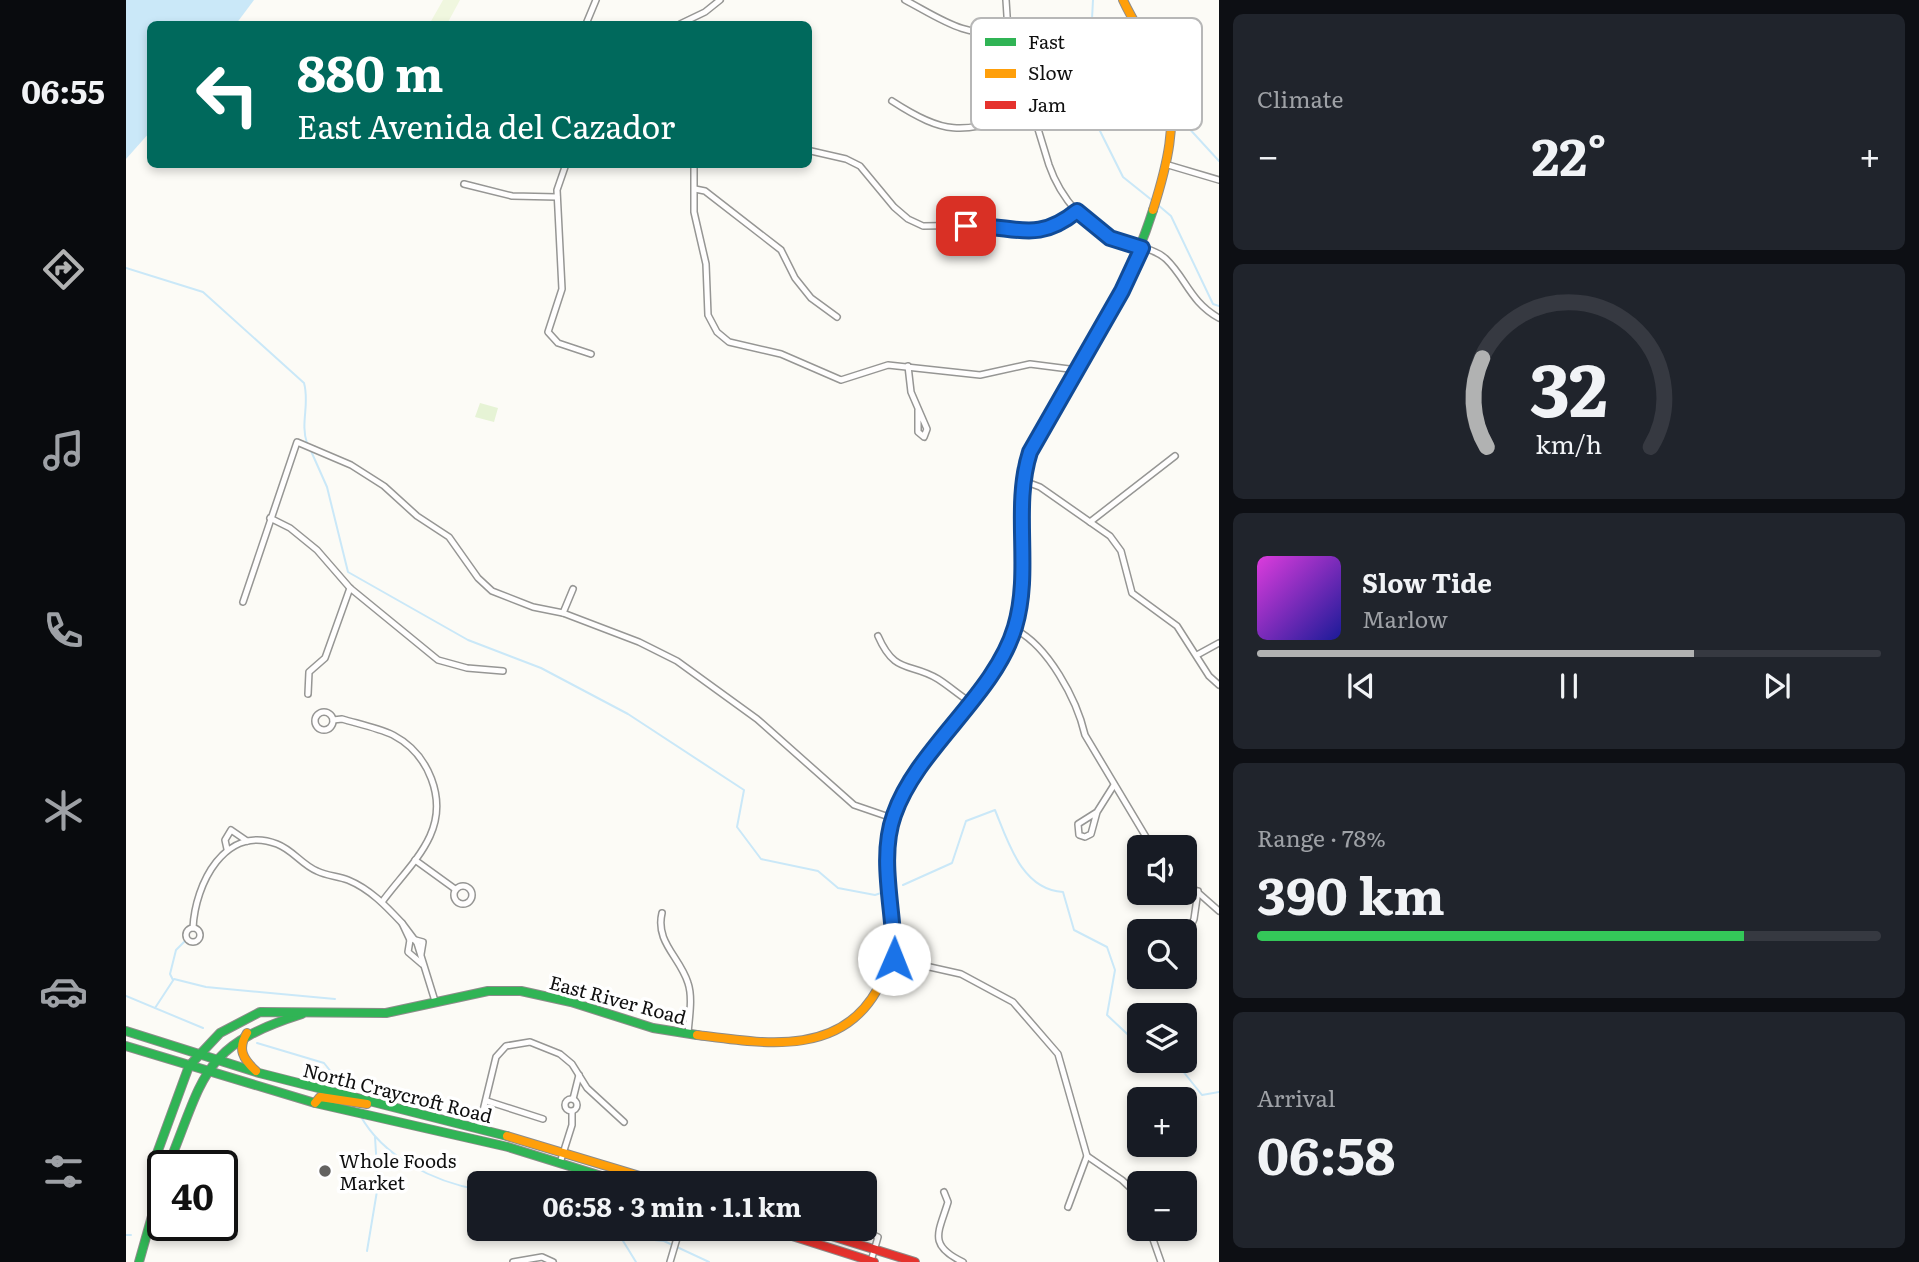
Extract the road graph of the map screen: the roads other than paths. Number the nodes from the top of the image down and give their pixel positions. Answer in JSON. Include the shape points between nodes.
{"nodes":[{"id":1,"x":596,"y":0,"type":"edge"},
{"id":2,"x":720,"y":0,"type":"edge"},
{"id":3,"x":905,"y":0,"type":"edge"},
{"id":4,"x":1006,"y":0,"type":"edge"},
{"id":5,"x":1124,"y":0,"type":"edge"},
{"id":6,"x":1008,"y":18,"type":"edge"},
{"id":7,"x":1134,"y":18,"type":"edge"},
{"id":8,"x":587,"y":21,"type":"edge"},
{"id":9,"x":686,"y":21,"type":"edge"},
{"id":10,"x":971,"y":32,"type":"edge"},
{"id":11,"x":892,"y":101,"type":"dead end"},
{"id":12,"x":971,"y":126,"type":"edge"},
{"id":13,"x":1040,"y":130,"type":"edge"},
{"id":14,"x":1168,"y":130,"type":"edge"},
{"id":15,"x":812,"y":151,"type":"edge"},
{"id":16,"x":1165,"y":164,"type":"junction"},
{"id":17,"x":564,"y":168,"type":"edge"},
{"id":18,"x":694,"y":168,"type":"edge"},
{"id":19,"x":1219,"y":180,"type":"edge"},
{"id":20,"x":464,"y":184,"type":"dead end"},
{"id":21,"x":695,"y":189,"type":"junction"},
{"id":22,"x":557,"y":197,"type":"junction"},
{"id":23,"x":1077,"y":211,"type":"junction"},
{"id":24,"x":1142,"y":248,"type":"junction"},
{"id":25,"x":837,"y":317,"type":"dead end"},
{"id":26,"x":1219,"y":318,"type":"edge"},
{"id":27,"x":591,"y":354,"type":"dead end"},
{"id":28,"x":908,"y":366,"type":"junction"},
{"id":29,"x":1077,"y":370,"type":"junction"},
{"id":30,"x":918,"y":410,"type":"dead end"},
{"id":31,"x":1175,"y":456,"type":"dead end"},
{"id":32,"x":1024,"y":481,"type":"junction"},
{"id":33,"x":270,"y":518,"type":"junction"},
{"id":34,"x":1090,"y":522,"type":"junction"},
{"id":35,"x":350,"y":588,"type":"junction"},
{"id":36,"x":573,"y":589,"type":"dead end"},
{"id":37,"x":243,"y":602,"type":"dead end"},
{"id":38,"x":564,"y":613,"type":"junction"},
{"id":39,"x":1014,"y":629,"type":"junction"},
{"id":40,"x":878,"y":636,"type":"dead end"},
{"id":41,"x":1219,"y":643,"type":"edge"},
{"id":42,"x":1197,"y":655,"type":"junction"},
{"id":43,"x":503,"y":671,"type":"dead end"},
{"id":44,"x":1219,"y":685,"type":"edge"},
{"id":45,"x":308,"y":694,"type":"dead end"},
{"id":46,"x":970,"y":702,"type":"junction"},
{"id":47,"x":333,"y":720,"type":"dead end"},
{"id":48,"x":1114,"y":785,"type":"junction"},
{"id":49,"x":1097,"y":812,"type":"junction"},
{"id":50,"x":892,"y":818,"type":"junction"},
{"id":51,"x":1145,"y":835,"type":"edge"},
{"id":52,"x":247,"y":841,"type":"junction"},
{"id":53,"x":228,"y":849,"type":"junction"},
{"id":54,"x":415,"y":860,"type":"junction"},
{"id":55,"x":455,"y":889,"type":"dead end"},
{"id":56,"x":1198,"y":891,"type":"joint"},
{"id":57,"x":382,"y":901,"type":"junction"},
{"id":58,"x":1219,"y":911,"type":"edge"},
{"id":59,"x":662,"y":913,"type":"dead end"},
{"id":60,"x":1194,"y":919,"type":"edge"},
{"id":61,"x":193,"y":928,"type":"dead end"},
{"id":62,"x":412,"y":939,"type":"junction"},
{"id":63,"x":894,"y":959,"type":"junction"},
{"id":64,"x":424,"y":965,"type":"junction"},
{"id":65,"x":435,"y":1001,"type":"junction"},
{"id":66,"x":305,"y":1014,"type":"junction"},
{"id":67,"x":126,"y":1031,"type":"edge"},
{"id":68,"x":248,"y":1031,"type":"junction"},
{"id":69,"x":688,"y":1034,"type":"junction"},
{"id":70,"x":126,"y":1046,"type":"edge"},
{"id":71,"x":197,"y":1053,"type":"junction"},
{"id":72,"x":215,"y":1059,"type":"junction"},
{"id":73,"x":189,"y":1066,"type":"junction"},
{"id":74,"x":206,"y":1071,"type":"junction"},
{"id":75,"x":259,"y":1073,"type":"junction"},
{"id":76,"x":579,"y":1075,"type":"junction"},
{"id":77,"x":487,"y":1101,"type":"junction"},
{"id":78,"x":358,"y":1102,"type":"junction"},
{"id":79,"x":315,"y":1103,"type":"junction"},
{"id":80,"x":438,"y":1117,"type":"junction"},
{"id":81,"x":543,"y":1119,"type":"dead end"},
{"id":82,"x":393,"y":1120,"type":"junction"},
{"id":83,"x":624,"y":1122,"type":"dead end"},
{"id":84,"x":479,"y":1127,"type":"junction"},
{"id":85,"x":158,"y":1150,"type":"edge"},
{"id":86,"x":174,"y":1150,"type":"edge"},
{"id":87,"x":564,"y":1152,"type":"junction"},
{"id":88,"x":1087,"y":1156,"type":"junction"},
{"id":89,"x":560,"y":1163,"type":"junction"},
{"id":90,"x":586,"y":1171,"type":"edge"},
{"id":91,"x":625,"y":1171,"type":"edge"},
{"id":92,"x":1127,"y":1185,"type":"edge"},
{"id":93,"x":944,"y":1192,"type":"dead end"},
{"id":94,"x":1068,"y":1208,"type":"dead end"},
{"id":95,"x":147,"y":1231,"type":"edge"},
{"id":96,"x":676,"y":1241,"type":"edge"},
{"id":97,"x":808,"y":1241,"type":"edge"},
{"id":98,"x":846,"y":1241,"type":"edge"},
{"id":99,"x":877,"y":1241,"type":"edge"},
{"id":100,"x":1154,"y":1241,"type":"edge"},
{"id":101,"x":874,"y":1250,"type":"junction"},
{"id":102,"x":872,"y":1261,"type":"edge"},
{"id":103,"x":139,"y":1262,"type":"edge"},
{"id":104,"x":513,"y":1262,"type":"edge"},
{"id":105,"x":553,"y":1262,"type":"edge"},
{"id":106,"x":670,"y":1262,"type":"edge"},
{"id":107,"x":915,"y":1262,"type":"edge"},
{"id":108,"x":963,"y":1262,"type":"edge"},
{"id":109,"x":1161,"y":1262,"type":"edge"}],
"edges":[{"from":1,"to":8,"type":"street"},
{"from":2,"to":9,"type":"street"},
{"from":3,"to":10,"type":"street"},
{"from":4,"to":6,"type":"street"},
{"from":5,"to":7,"type":"street"},
{"from":11,"to":12,"type":"street","via":[[939,127]]},
{"from":13,"to":23,"type":"street","via":[[1054,177]]},
{"from":14,"to":16,"type":"street"},
{"from":15,"to":23,"type":"street","via":[[860,166],[894,207],[923,226],[989,225],[1043,231]]},
{"from":16,"to":19,"type":"street"},
{"from":16,"to":24,"type":"street"},
{"from":17,"to":22,"type":"street"},
{"from":18,"to":21,"type":"street"},
{"from":20,"to":22,"type":"street","via":[[512,196]]},
{"from":21,"to":25,"type":"street","via":[[705,191],[781,250],[811,298]]},
{"from":21,"to":28,"type":"street","via":[[708,315],[716,332],[729,342],[781,354],[841,380],[888,365]]},
{"from":22,"to":27,"type":"street","via":[[562,289],[548,332],[558,343]]},
{"from":23,"to":24,"type":"street","via":[[1110,238]]},
{"from":24,"to":26,"type":"street","via":[[1156,251],[1168,261],[1188,292]]},
{"from":24,"to":29,"type":"street"},
{"from":28,"to":29,"type":"street","via":[[980,375],[1030,365]]},
{"from":28,"to":30,"type":"street"},
{"from":29,"to":32,"type":"street","via":[[1030,452]]},
{"from":31,"to":34,"type":"street"},
{"from":32,"to":34,"type":"street"},
{"from":32,"to":39,"type":"street","via":[[1022,576]]},
{"from":33,"to":35,"type":"street","via":[[317,550]]},
{"from":33,"to":37,"type":"street"},
{"from":33,"to":38,"type":"street","via":[[297,442],[351,465],[384,486],[449,537],[492,591]]},
{"from":34,"to":42,"type":"street","via":[[1121,551],[1132,593],[1177,626]]},
{"from":35,"to":43,"type":"street","via":[[438,660]]},
{"from":35,"to":45,"type":"street","via":[[324,658],[309,672]]},
{"from":36,"to":38,"type":"street"},
{"from":38,"to":50,"type":"street","via":[[677,661],[757,719],[854,805]]},
{"from":39,"to":46,"type":"street"},
{"from":39,"to":48,"type":"street","via":[[1030,639],[1064,683],[1085,735]]},
{"from":40,"to":46,"type":"street","via":[[904,668],[937,678]]},
{"from":41,"to":42,"type":"street"},
{"from":42,"to":44,"type":"street"},
{"from":46,"to":50,"type":"street","via":[[909,785]]},
{"from":47,"to":54,"type":"street","via":[[390,734],[417,754],[430,773],[436,799],[434,825]]},
{"from":48,"to":49,"type":"street"},
{"from":48,"to":51,"type":"street"},
{"from":49,"to":49,"type":"street","via":[[1078,824],[1079,835],[1089,837]]},
{"from":50,"to":63,"type":"street","via":[[888,862]]},
{"from":52,"to":53,"type":"street"},
{"from":52,"to":53,"type":"street","via":[[230,830],[225,840]]},
{"from":52,"to":57,"type":"street","via":[[265,840],[285,848],[315,871],[352,882]]},
{"from":53,"to":61,"type":"street","via":[[202,884]]},
{"from":54,"to":55,"type":"street"},
{"from":54,"to":57,"type":"street"},
{"from":56,"to":58,"type":"street"},
{"from":56,"to":60,"type":"street"},
{"from":57,"to":62,"type":"street"},
{"from":59,"to":69,"type":"street","via":[[661,939],[689,986]]},
{"from":62,"to":64,"type":"street","via":[[408,952]]},
{"from":62,"to":64,"type":"street","via":[[424,944]]},
{"from":63,"to":69,"type":"street","name":"East River Road","via":[[857,1016],[820,1038],[777,1045]]},
{"from":63,"to":88,"type":"street","via":[[961,974],[1013,1002],[1058,1054]]},
{"from":64,"to":65,"type":"street"},
{"from":65,"to":66,"type":"street","name":"East River Road","via":[[401,1011]]},
{"from":65,"to":69,"type":"street","name":"East River Road","via":[[488,990],[520,991]]},
{"from":66,"to":68,"type":"street","name":"East River Road"},
{"from":66,"to":71,"type":"street","name":"East River Road","via":[[262,1011],[234,1022]]},
{"from":67,"to":71,"type":"street","name":"North Craycroft Road"},
{"from":68,"to":72,"type":"street","name":"East River Road"},
{"from":68,"to":75,"type":"street","via":[[240,1045],[241,1055]]},
{"from":70,"to":73,"type":"street","name":"North Craycroft Road"},
{"from":71,"to":72,"type":"street","name":"North Craycroft Road"},
{"from":71,"to":73,"type":"street","name":"East River Road"},
{"from":72,"to":74,"type":"street","name":"East River Road"},
{"from":72,"to":75,"type":"street","name":"North Craycroft Road"},
{"from":73,"to":74,"type":"street","name":"North Craycroft Road"},
{"from":73,"to":85,"type":"street","name":"East River Road"},
{"from":74,"to":79,"type":"street","name":"North Craycroft Road"},
{"from":74,"to":86,"type":"street","name":"East River Road"},
{"from":75,"to":78,"type":"street","name":"North Craycroft Road"},
{"from":76,"to":77,"type":"street","via":[[572,1063],[546,1047],[530,1042],[506,1046],[493,1066]]},
{"from":76,"to":83,"type":"street"},
{"from":76,"to":87,"type":"street","via":[[573,1099],[564,1105],[572,1112]]},
{"from":77,"to":81,"type":"street"},
{"from":77,"to":84,"type":"street"},
{"from":78,"to":79,"type":"street","via":[[320,1097]]},
{"from":78,"to":80,"type":"street","name":"North Craycroft Road"},
{"from":79,"to":82,"type":"street","name":"North Craycroft Road"},
{"from":80,"to":82,"type":"street","via":[[432,1122]]},
{"from":80,"to":84,"type":"street","name":"North Craycroft Road"},
{"from":82,"to":89,"type":"street","name":"North Craycroft Road"},
{"from":84,"to":87,"type":"street","name":"North Craycroft Road"},
{"from":87,"to":89,"type":"street"},
{"from":87,"to":91,"type":"street","name":"North Craycroft Road"},
{"from":88,"to":92,"type":"street"},
{"from":88,"to":94,"type":"street"},
{"from":89,"to":90,"type":"street","name":"North Craycroft Road"},
{"from":93,"to":108,"type":"street","via":[[948,1202],[936,1236],[939,1245]]},
{"from":95,"to":103,"type":"street","name":"East River Road"},
{"from":96,"to":106,"type":"street"},
{"from":97,"to":102,"type":"street"},
{"from":98,"to":101,"type":"street"},
{"from":99,"to":101,"type":"street"},
{"from":100,"to":109,"type":"street"},
{"from":101,"to":102,"type":"street"},
{"from":101,"to":107,"type":"street"},
{"from":104,"to":105,"type":"street","via":[[542,1257]]}]}
